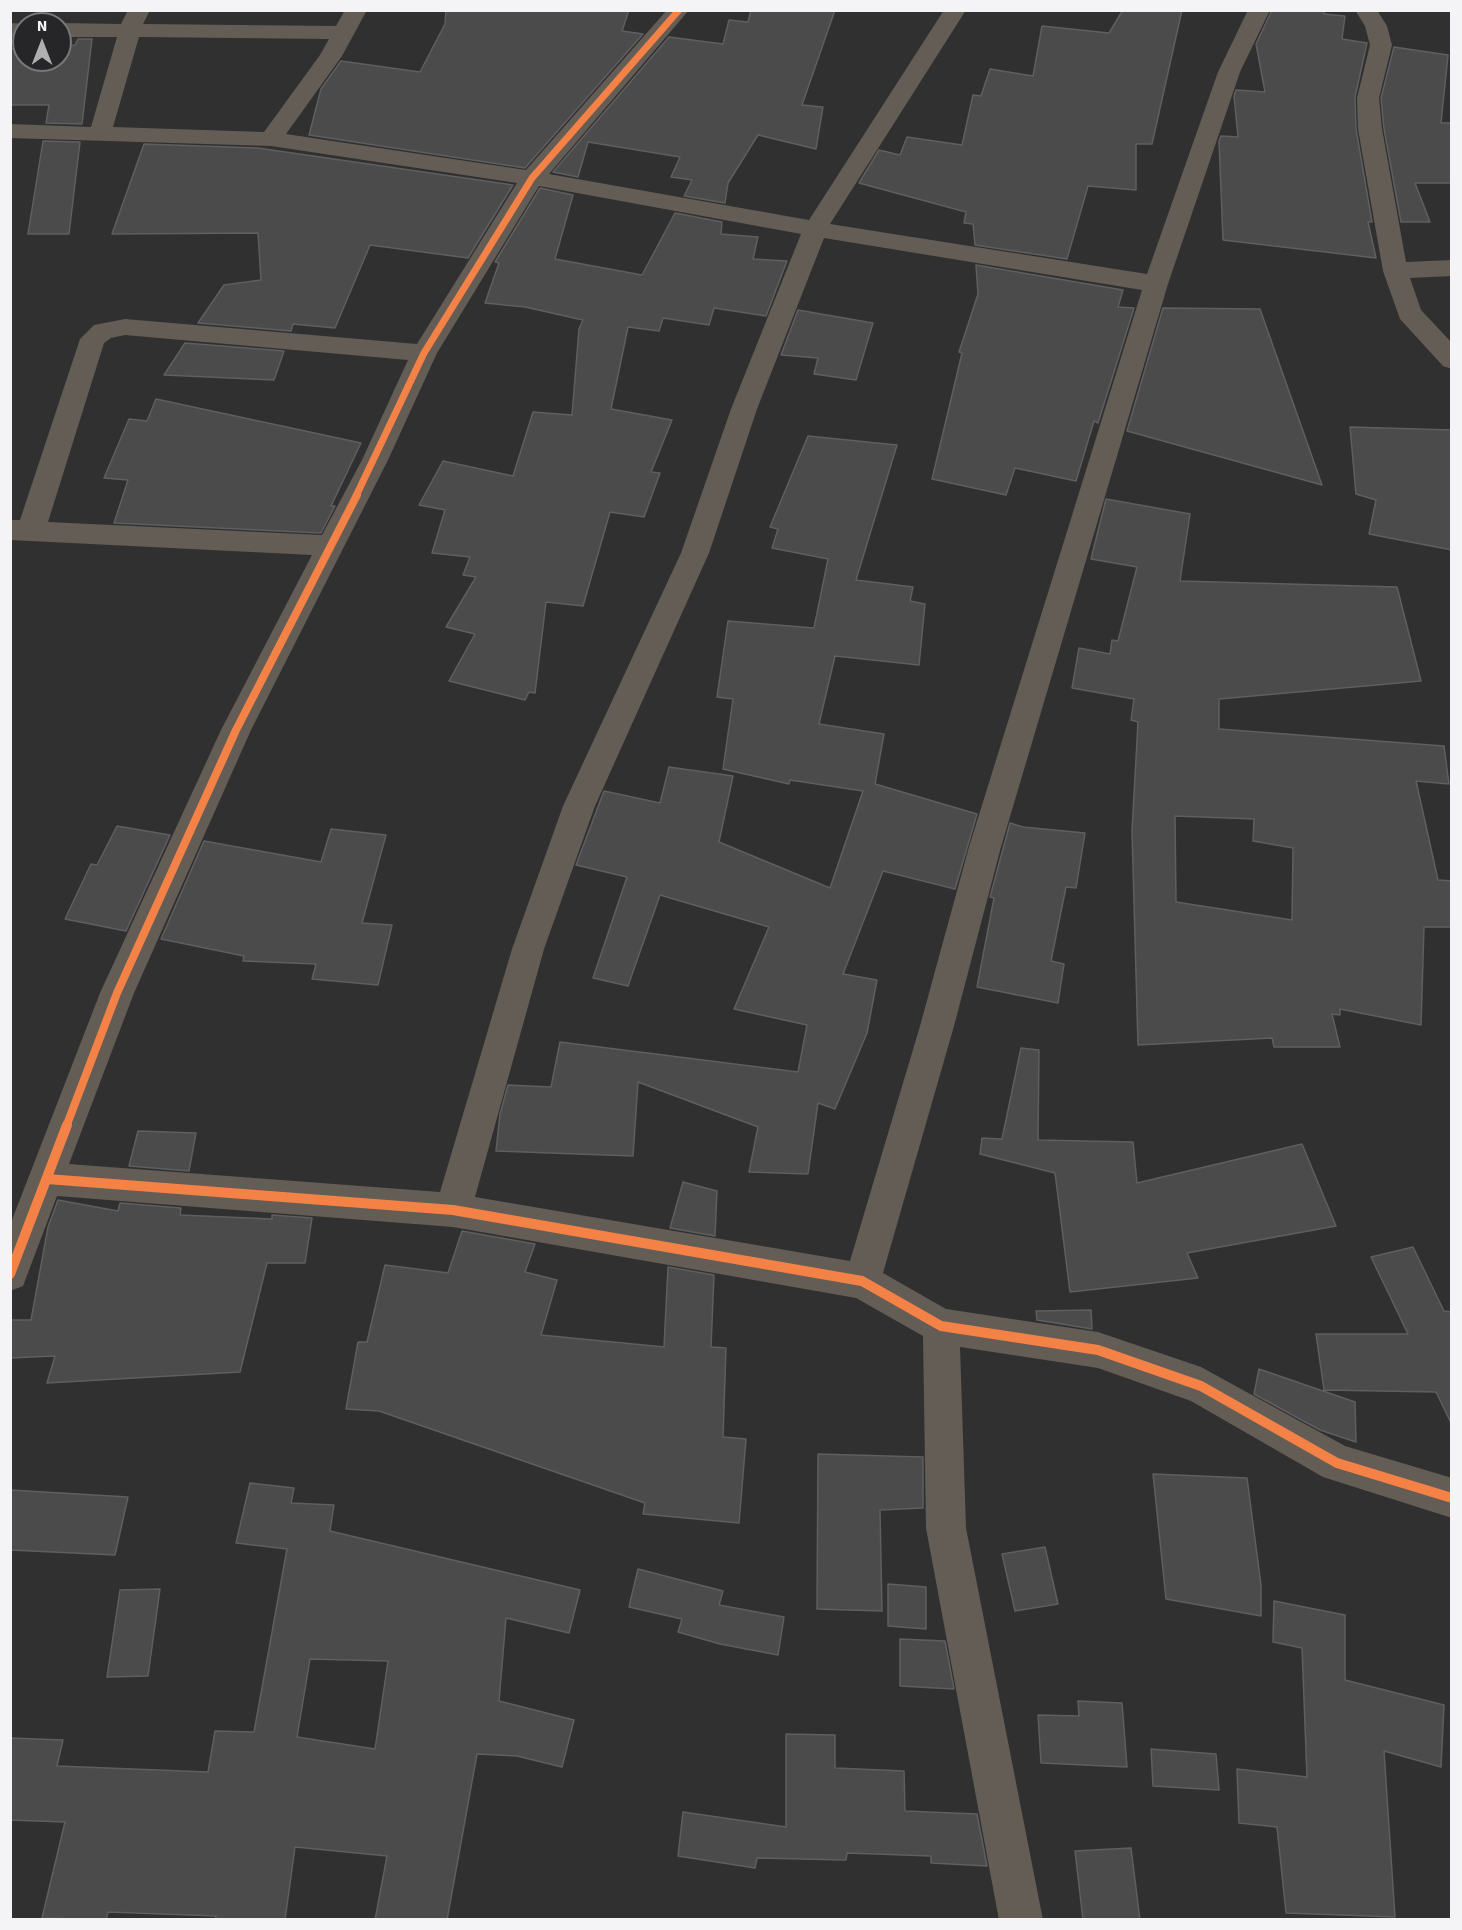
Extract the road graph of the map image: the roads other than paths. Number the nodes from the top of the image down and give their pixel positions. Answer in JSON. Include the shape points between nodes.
{"nodes":[{"id":1,"x":356,"y":10,"type":"edge"},
{"id":2,"x":679,"y":10,"type":"edge"},
{"id":3,"x":956,"y":10,"type":"edge"},
{"id":4,"x":1259,"y":10,"type":"edge"},
{"id":5,"x":1366,"y":10,"type":"edge"},
{"id":6,"x":134,"y":20,"type":"edge"},
{"id":7,"x":72,"y":28,"type":"edge"},
{"id":8,"x":344,"y":33,"type":"junction"},
{"id":9,"x":10,"y":131,"type":"edge"},
{"id":10,"x":100,"y":134,"type":"junction"},
{"id":11,"x":271,"y":139,"type":"junction"},
{"id":12,"x":532,"y":178,"type":"junction"},
{"id":13,"x":815,"y":229,"type":"junction"},
{"id":14,"x":1452,"y":268,"type":"edge"},
{"id":15,"x":1395,"y":271,"type":"junction"},
{"id":16,"x":1156,"y":284,"type":"junction"},
{"id":17,"x":424,"y":353,"type":"junction"},
{"id":18,"x":1452,"y":360,"type":"edge"},
{"id":19,"x":21,"y":530,"type":"edge"},
{"id":20,"x":331,"y":546,"type":"junction"},
{"id":21,"x":47,"y":1179,"type":"junction"},
{"id":22,"x":453,"y":1210,"type":"junction"},
{"id":23,"x":10,"y":1274,"type":"edge"},
{"id":24,"x":861,"y":1281,"type":"junction"},
{"id":25,"x":941,"y":1326,"type":"junction"},
{"id":26,"x":1452,"y":1498,"type":"edge"},
{"id":27,"x":1021,"y":1920,"type":"edge"}],
"edges":[{"from":1,"to":8,"type":"street"},
{"from":2,"to":12,"type":"street"},
{"from":3,"to":13,"type":"street"},
{"from":4,"to":16,"type":"street","via":[[1228,72]]},
{"from":5,"to":15,"type":"street","via":[[1381,45],[1368,98]]},
{"from":6,"to":7,"type":"street"},
{"from":6,"to":8,"type":"street"},
{"from":6,"to":10,"type":"street"},
{"from":8,"to":11,"type":"street","via":[[332,56]]},
{"from":9,"to":10,"type":"street"},
{"from":10,"to":11,"type":"street"},
{"from":11,"to":12,"type":"street"},
{"from":12,"to":13,"type":"street"},
{"from":12,"to":17,"type":"street"},
{"from":13,"to":16,"type":"street"},
{"from":13,"to":22,"type":"street","via":[[744,409],[695,553],[579,806],[528,949]]},
{"from":14,"to":15,"type":"street"},
{"from":15,"to":18,"type":"street","via":[[1409,314]]},
{"from":16,"to":24,"type":"street","via":[[985,848],[938,1026]]},
{"from":17,"to":19,"type":"street","via":[[125,327],[104,331],[93,339]]},
{"from":17,"to":20,"type":"street"},
{"from":19,"to":20,"type":"street"},
{"from":20,"to":21,"type":"street","via":[[236,730],[117,993]]},
{"from":21,"to":22,"type":"street"},
{"from":21,"to":23,"type":"street"},
{"from":22,"to":24,"type":"street"},
{"from":24,"to":25,"type":"street"},
{"from":25,"to":26,"type":"street","via":[[1098,1350],[1201,1386],[1337,1463]]},
{"from":25,"to":27,"type":"street","via":[[946,1528]]}]}
